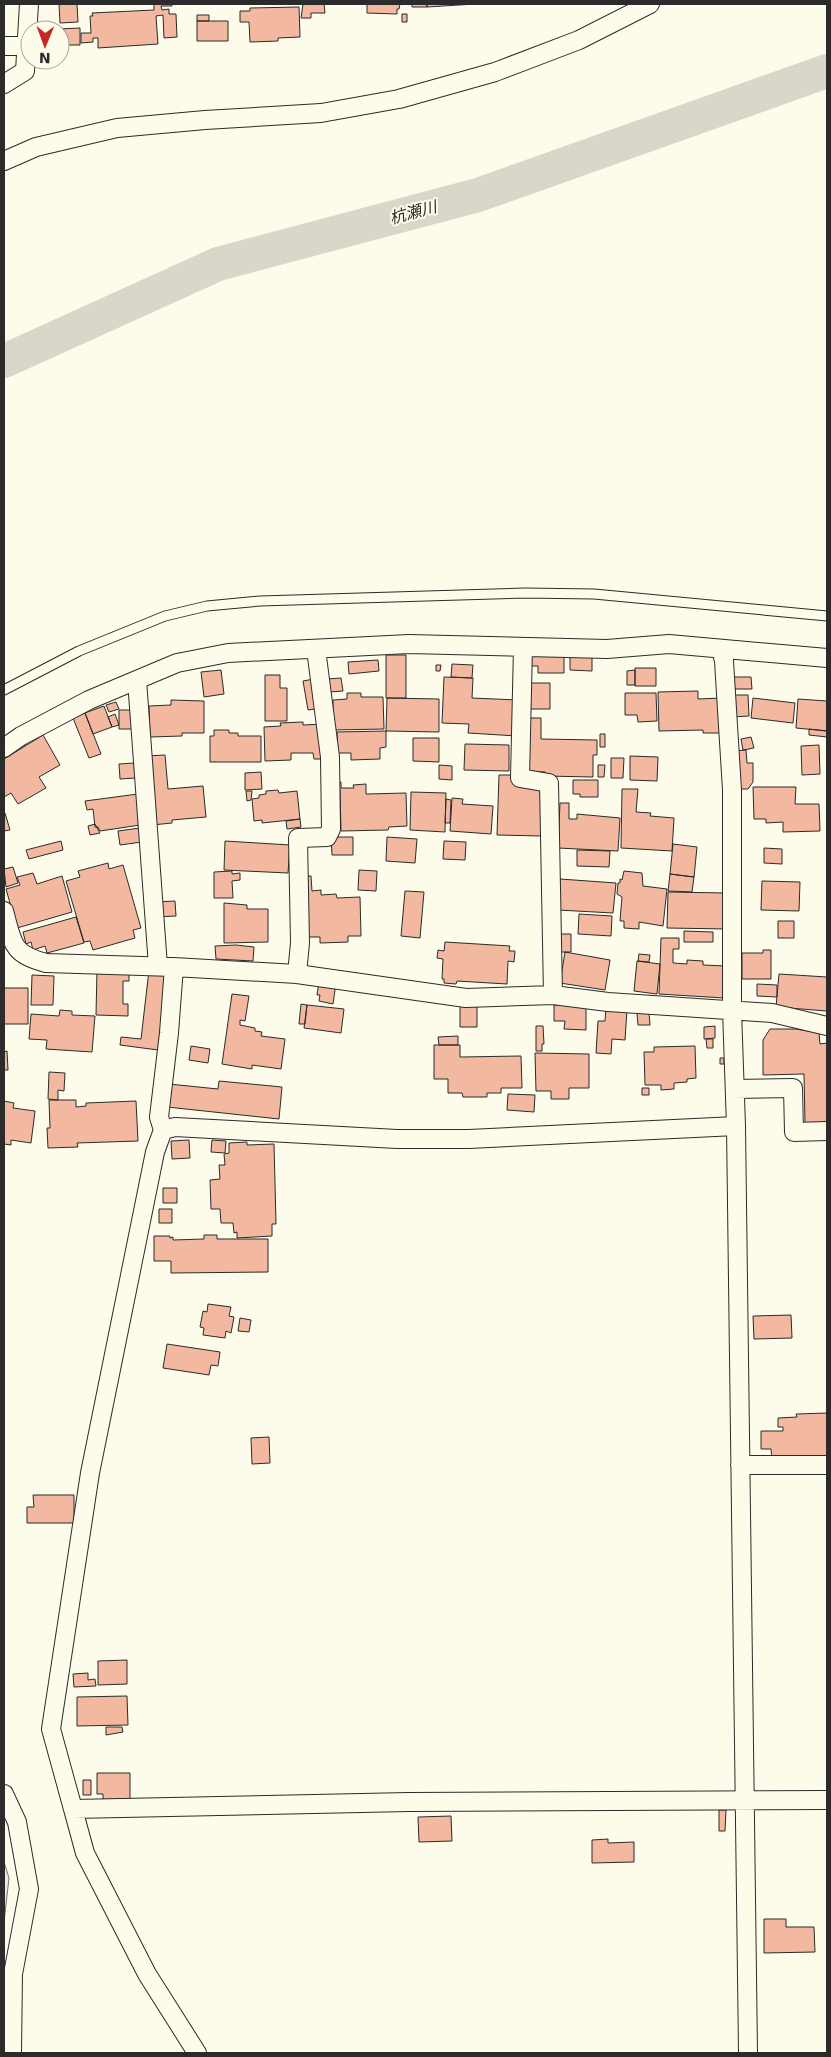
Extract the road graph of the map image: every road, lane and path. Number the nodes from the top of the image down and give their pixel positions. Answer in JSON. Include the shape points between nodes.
{"nodes":[{"id":1,"x":29,"y":4,"type":"edge"},
{"id":2,"x":650,"y":4,"type":"edge"},
{"id":3,"x":28,"y":20,"type":"edge"},
{"id":4,"x":4,"y":46,"type":"edge"},
{"id":5,"x":20,"y":46,"type":"edge"},
{"id":6,"x":25,"y":70,"type":"edge"},
{"id":7,"x":4,"y":84,"type":"edge"},
{"id":8,"x":4,"y":161,"type":"edge"},
{"id":9,"x":827,"y":616,"type":"edge"},
{"id":10,"x":523,"y":647,"type":"junction"},
{"id":11,"x":316,"y":649,"type":"junction"},
{"id":12,"x":721,"y":649,"type":"junction"},
{"id":13,"x":827,"y":658,"type":"edge"},
{"id":14,"x":137,"y":680,"type":"junction"},
{"id":15,"x":4,"y":690,"type":"edge"},
{"id":16,"x":4,"y":748,"type":"edge"},
{"id":17,"x":4,"y":911,"type":"edge"},
{"id":18,"x":166,"y":967,"type":"junction"},
{"id":19,"x":297,"y":974,"type":"junction"},
{"id":20,"x":553,"y":996,"type":"junction"},
{"id":21,"x":732,"y":1010,"type":"junction"},
{"id":22,"x":827,"y":1026,"type":"edge"},
{"id":23,"x":735,"y":1089,"type":"junction"},
{"id":24,"x":736,"y":1126,"type":"junction"},
{"id":25,"x":163,"y":1130,"type":"junction"},
{"id":26,"x":827,"y":1131,"type":"edge"},
{"id":27,"x":827,"y":1464,"type":"edge"},
{"id":28,"x":740,"y":1466,"type":"junction"},
{"id":29,"x":4,"y":1794,"type":"edge"},
{"id":30,"x":827,"y":1800,"type":"edge"},
{"id":31,"x":746,"y":1801,"type":"junction"},
{"id":32,"x":73,"y":1809,"type":"junction"},
{"id":33,"x":12,"y":2053,"type":"edge"},
{"id":34,"x":197,"y":2053,"type":"edge"},
{"id":35,"x":748,"y":2053,"type":"edge"}],
"edges":[{"from":1,"to":3,"type":"street"},
{"from":2,"to":8,"type":"street","via":[[579,40],[495,72],[399,99],[321,113],[117,128],[36,147]]},
{"from":4,"to":5,"type":"street"},
{"from":6,"to":7,"type":"street"},
{"from":9,"to":15,"type":"lane","via":[[555,593],[216,605],[165,616],[79,651]]},
{"from":10,"to":11,"type":"street","via":[[409,644]]},
{"from":10,"to":12,"type":"street","via":[[607,649],[669,644]]},
{"from":10,"to":20,"type":"street","via":[[520,778],[549,783]]},
{"from":11,"to":14,"type":"street","via":[[228,652],[177,663]]},
{"from":11,"to":19,"type":"street","via":[[330,757],[331,829],[326,837],[298,838],[300,943]]},
{"from":12,"to":13,"type":"street"},
{"from":12,"to":21,"type":"street","via":[[732,790]]},
{"from":14,"to":16,"type":"street","via":[[88,700]]},
{"from":14,"to":18,"type":"street"},
{"from":17,"to":18,"type":"street","via":[[12,941],[19,952],[31,959],[46,963]]},
{"from":18,"to":19,"type":"street"},
{"from":18,"to":25,"type":"street","via":[[169,1033],[159,1117]]},
{"from":19,"to":20,"type":"street","via":[[466,998]]},
{"from":20,"to":21,"type":"street"},
{"from":21,"to":22,"type":"street","via":[[772,1013]]},
{"from":21,"to":23,"type":"street"},
{"from":23,"to":24,"type":"street"},
{"from":23,"to":26,"type":"street","via":[[793,1088],[794,1132]]},
{"from":24,"to":25,"type":"street","via":[[469,1139],[397,1139],[175,1126]]},
{"from":24,"to":28,"type":"street"},
{"from":25,"to":32,"type":"street","via":[[155,1152],[90,1473],[51,1729]]},
{"from":27,"to":28,"type":"street"},
{"from":28,"to":31,"type":"street"},
{"from":29,"to":33,"type":"street","via":[[17,1822],[29,1889],[14,1974]]},
{"from":30,"to":31,"type":"street"},
{"from":31,"to":32,"type":"street","via":[[409,1802]]},
{"from":31,"to":35,"type":"street"},
{"from":32,"to":34,"type":"street","via":[[86,1853],[142,1966]]}]}
